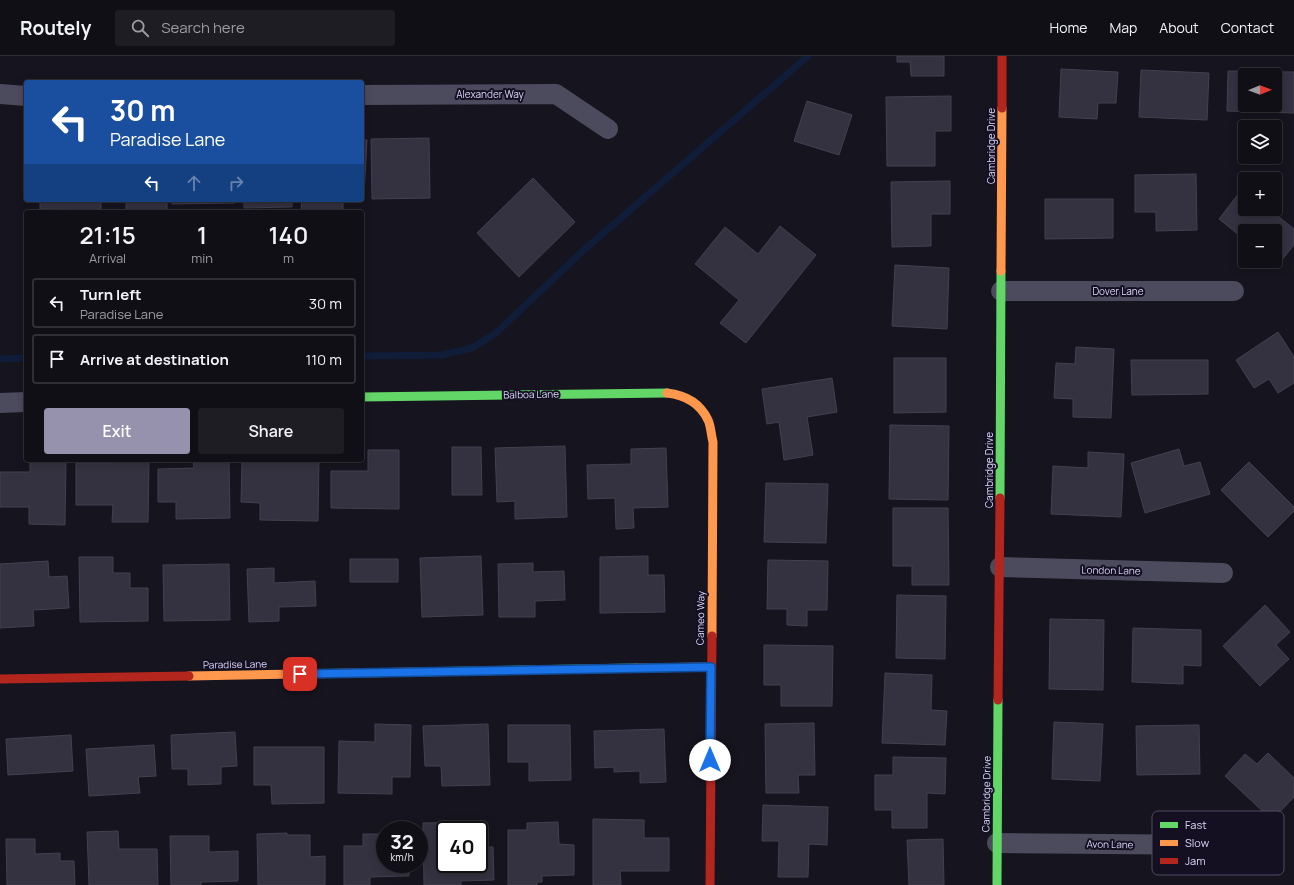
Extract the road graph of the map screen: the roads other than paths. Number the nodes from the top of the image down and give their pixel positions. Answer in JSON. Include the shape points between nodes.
{"nodes":[{"id":1,"x":1002,"y":56,"type":"edge"},
{"id":2,"x":0,"y":94,"type":"edge"},
{"id":3,"x":364,"y":95,"type":"edge"},
{"id":4,"x":24,"y":96,"type":"edge"},
{"id":5,"x":608,"y":129,"type":"dead end"},
{"id":6,"x":1002,"y":290,"type":"junction"},
{"id":7,"x":1234,"y":291,"type":"dead end"},
{"id":8,"x":364,"y":397,"type":"edge"},
{"id":9,"x":24,"y":402,"type":"edge"},
{"id":10,"x":0,"y":403,"type":"edge"},
{"id":11,"x":697,"y":404,"type":"joint"},
{"id":12,"x":1000,"y":567,"type":"junction"},
{"id":13,"x":1223,"y":573,"type":"dead end"},
{"id":14,"x":711,"y":667,"type":"junction"},
{"id":15,"x":0,"y":679,"type":"edge"},
{"id":16,"x":997,"y":843,"type":"junction"},
{"id":17,"x":1152,"y":844,"type":"edge"},
{"id":18,"x":710,"y":885,"type":"edge"},
{"id":19,"x":997,"y":885,"type":"edge"}],
"edges":[{"from":1,"to":6,"type":"street","name":"Cambridge Drive"},
{"from":2,"to":4,"type":"street"},
{"from":3,"to":5,"type":"street","name":"Alexander Way","via":[[556,94]]},
{"from":6,"to":7,"type":"street","name":"Dover Lane"},
{"from":6,"to":12,"type":"street","name":"Cambridge Drive"},
{"from":8,"to":11,"type":"street","name":"Balboa Lane","via":[[660,392],[679,394]]},
{"from":9,"to":10,"type":"street"},
{"from":11,"to":14,"type":"street","name":"Cameo Way","via":[[708,420],[713,442]]},
{"from":12,"to":13,"type":"street","name":"London Lane"},
{"from":12,"to":16,"type":"street","name":"Cambridge Drive"},
{"from":14,"to":15,"type":"street","name":"Paradise Lane"},
{"from":14,"to":18,"type":"street","name":"Cameo Way"},
{"from":16,"to":17,"type":"street","name":"Avon Lane"},
{"from":16,"to":19,"type":"street","name":"Cambridge Drive"}]}
